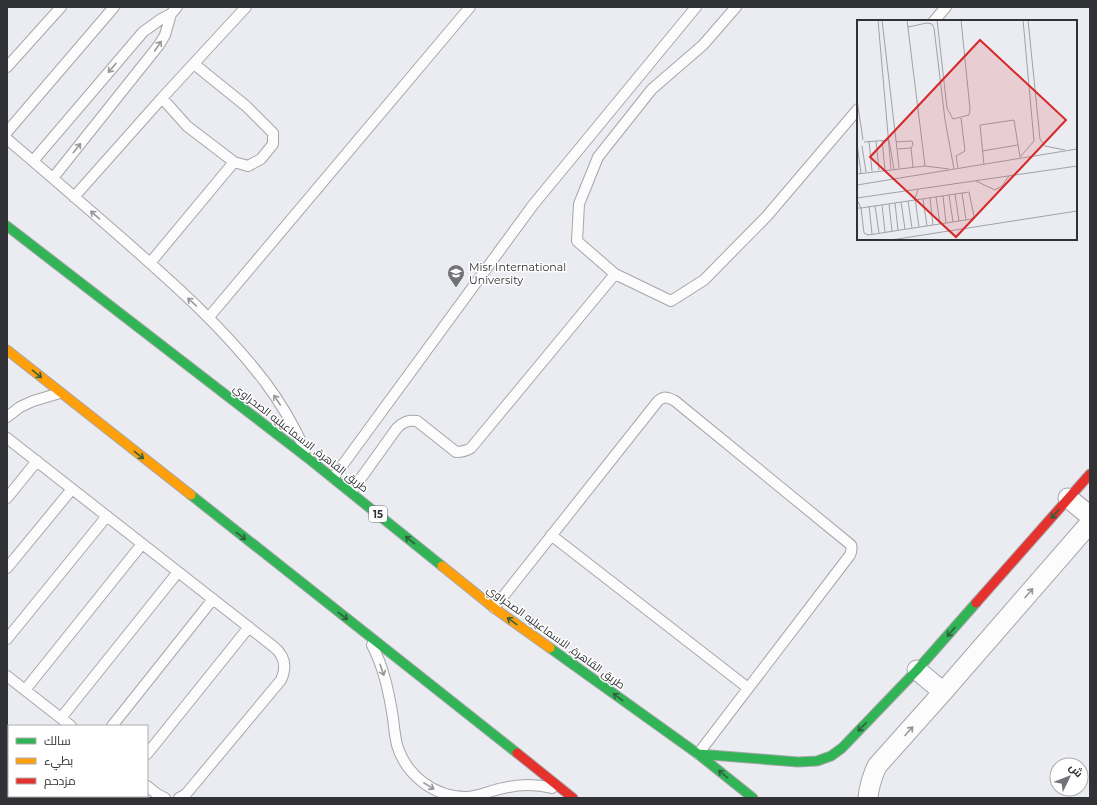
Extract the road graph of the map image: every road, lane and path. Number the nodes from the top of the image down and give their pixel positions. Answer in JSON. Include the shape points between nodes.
{"nodes":[{"id":1,"x":61,"y":7,"type":"edge"},
{"id":2,"x":114,"y":7,"type":"edge"},
{"id":3,"x":246,"y":7,"type":"edge"},
{"id":4,"x":470,"y":7,"type":"edge"},
{"id":5,"x":696,"y":7,"type":"edge"},
{"id":6,"x":736,"y":7,"type":"edge"},
{"id":7,"x":946,"y":7,"type":"edge"},
{"id":8,"x":170,"y":9,"type":"edge"},
{"id":9,"x":935,"y":20,"type":"edge"},
{"id":10,"x":194,"y":64,"type":"junction"},
{"id":11,"x":7,"y":67,"type":"edge"},
{"id":12,"x":162,"y":98,"type":"junction"},
{"id":13,"x":857,"y":110,"type":"edge"},
{"id":14,"x":7,"y":132,"type":"edge"},
{"id":15,"x":7,"y":139,"type":"edge"},
{"id":16,"x":33,"y":161,"type":"junction"},
{"id":17,"x":234,"y":162,"type":"junction"},
{"id":18,"x":53,"y":178,"type":"junction"},
{"id":19,"x":74,"y":197,"type":"junction"},
{"id":20,"x":7,"y":226,"type":"edge"},
{"id":21,"x":150,"y":263,"type":"junction"},
{"id":22,"x":615,"y":274,"type":"junction"},
{"id":23,"x":209,"y":317,"type":"junction"},
{"id":24,"x":7,"y":350,"type":"edge"},
{"id":25,"x":60,"y":393,"type":"junction"},
{"id":26,"x":7,"y":417,"type":"edge"},
{"id":27,"x":7,"y":438,"type":"edge"},
{"id":28,"x":309,"y":459,"type":"junction"},
{"id":29,"x":37,"y":461,"type":"junction"},
{"id":30,"x":1090,"y":474,"type":"edge"},
{"id":31,"x":333,"y":478,"type":"junction"},
{"id":32,"x":72,"y":489,"type":"junction"},
{"id":33,"x":351,"y":492,"type":"junction"},
{"id":34,"x":7,"y":498,"type":"edge"},
{"id":35,"x":1068,"y":498,"type":"junction"},
{"id":36,"x":107,"y":516,"type":"junction"},
{"id":37,"x":1090,"y":516,"type":"edge"},
{"id":38,"x":1090,"y":523,"type":"edge"},
{"id":39,"x":552,"y":535,"type":"junction"},
{"id":40,"x":142,"y":544,"type":"junction"},
{"id":41,"x":7,"y":568,"type":"edge"},
{"id":42,"x":178,"y":572,"type":"junction"},
{"id":43,"x":213,"y":599,"type":"junction"},
{"id":44,"x":494,"y":608,"type":"junction"},
{"id":45,"x":249,"y":627,"type":"junction"},
{"id":46,"x":366,"y":635,"type":"junction"},
{"id":47,"x":7,"y":639,"type":"edge"},
{"id":48,"x":917,"y":670,"type":"junction"},
{"id":49,"x":7,"y":676,"type":"edge"},
{"id":50,"x":748,"y":688,"type":"junction"},
{"id":51,"x":25,"y":690,"type":"junction"},
{"id":52,"x":943,"y":692,"type":"junction"},
{"id":53,"x":61,"y":718,"type":"junction"},
{"id":54,"x":70,"y":725,"type":"edge"},
{"id":55,"x":113,"y":725,"type":"edge"},
{"id":56,"x":148,"y":753,"type":"edge"},
{"id":57,"x":698,"y":754,"type":"junction"},
{"id":58,"x":148,"y":787,"type":"edge"},
{"id":59,"x":563,"y":790,"type":"junction"},
{"id":60,"x":165,"y":798,"type":"edge"},
{"id":61,"x":180,"y":798,"type":"edge"},
{"id":62,"x":572,"y":798,"type":"edge"},
{"id":63,"x":753,"y":798,"type":"edge"},
{"id":64,"x":868,"y":798,"type":"edge"}],
"edges":[{"from":1,"to":11,"type":"lane"},
{"from":2,"to":14,"type":"lane"},
{"from":3,"to":10,"type":"lane"},
{"from":4,"to":23,"type":"lane"},
{"from":5,"to":31,"type":"lane","via":[[533,205]]},
{"from":6,"to":22,"type":"lane","via":[[703,45],[652,89],[598,157],[579,204],[577,241]]},
{"from":7,"to":9,"type":"lane"},
{"from":8,"to":16,"type":"lane","one_way":true,"via":[[143,32]]},
{"from":18,"to":8,"type":"lane","one_way":true,"via":[[159,45],[165,35]]},
{"from":10,"to":12,"type":"lane"},
{"from":10,"to":17,"type":"lane","via":[[246,106],[273,134],[273,144],[261,159],[248,166]]},
{"from":12,"to":17,"type":"lane","via":[[187,126]]},
{"from":12,"to":19,"type":"lane"},
{"from":13,"to":22,"type":"lane","via":[[767,216],[704,280],[671,301]]},
{"from":15,"to":16,"type":"lane"},
{"from":16,"to":18,"type":"lane"},
{"from":17,"to":21,"type":"lane"},
{"from":18,"to":19,"type":"lane"},
{"from":21,"to":19,"type":"lane","one_way":true},
{"from":20,"to":28,"type":"main road","name":"طريق القاهرة, الاسماعيليه الصحراوي","number":"15"},
{"from":23,"to":21,"type":"lane","one_way":true},
{"from":22,"to":33,"type":"lane","via":[[471,448],[456,452],[417,422],[405,422],[397,428]]},
{"from":28,"to":23,"type":"lane","one_way":true,"via":[[297,432],[266,383]]},
{"from":24,"to":25,"type":"main road","one_way":true},
{"from":25,"to":26,"type":"lane","via":[[33,401]]},
{"from":25,"to":46,"type":"main road","one_way":true},
{"from":27,"to":29,"type":"lane"},
{"from":28,"to":31,"type":"main road","name":"طريق القاهرة, الاسماعيليه الصحراوي","number":"15"},
{"from":29,"to":32,"type":"lane"},
{"from":29,"to":34,"type":"lane"},
{"from":30,"to":35,"type":"main road"},
{"from":31,"to":33,"type":"main road","name":"طريق القاهرة, الاسماعيليه الصحراوي","number":"15"},
{"from":32,"to":36,"type":"lane"},
{"from":32,"to":41,"type":"lane"},
{"from":44,"to":33,"type":"main road","name":"طريق القاهرة, الاسماعيليه الصحراوي","number":"15","one_way":true},
{"from":35,"to":37,"type":"street"},
{"from":35,"to":48,"type":"main road","one_way":true},
{"from":36,"to":40,"type":"lane"},
{"from":36,"to":47,"type":"lane"},
{"from":52,"to":38,"type":"street","one_way":true},
{"from":39,"to":44,"type":"lane"},
{"from":39,"to":50,"type":"lane"},
{"from":39,"to":50,"type":"lane","via":[[658,401],[669,397],[675,401],[852,548],[850,555]]},
{"from":40,"to":42,"type":"lane"},
{"from":40,"to":51,"type":"lane"},
{"from":42,"to":43,"type":"lane"},
{"from":42,"to":53,"type":"lane"},
{"from":43,"to":45,"type":"lane"},
{"from":43,"to":55,"type":"lane"},
{"from":57,"to":44,"type":"main road","name":"طريق القاهرة, الاسماعيليه الصحراوي","number":"15","one_way":true},
{"from":45,"to":56,"type":"lane"},
{"from":45,"to":61,"type":"lane","via":[[280,652],[285,666],[282,680]]},
{"from":46,"to":59,"type":"main road"},
{"from":46,"to":59,"type":"lane","one_way":true,"via":[[385,679],[397,744],[404,762],[430,788],[466,797],[523,785]]},
{"from":48,"to":52,"type":"street"},
{"from":48,"to":57,"type":"main road","one_way":true,"via":[[842,748],[818,761],[798,762]]},
{"from":49,"to":51,"type":"lane"},
{"from":50,"to":57,"type":"lane"},
{"from":51,"to":53,"type":"lane"},
{"from":64,"to":52,"type":"street","one_way":true,"via":[[877,766]]},
{"from":53,"to":54,"type":"lane"},
{"from":63,"to":57,"type":"main road","name":"طريق القاهرة, الاسماعيليه الصحراوي","number":"15","one_way":true},
{"from":58,"to":60,"type":"lane"},
{"from":59,"to":62,"type":"main road"}]}
